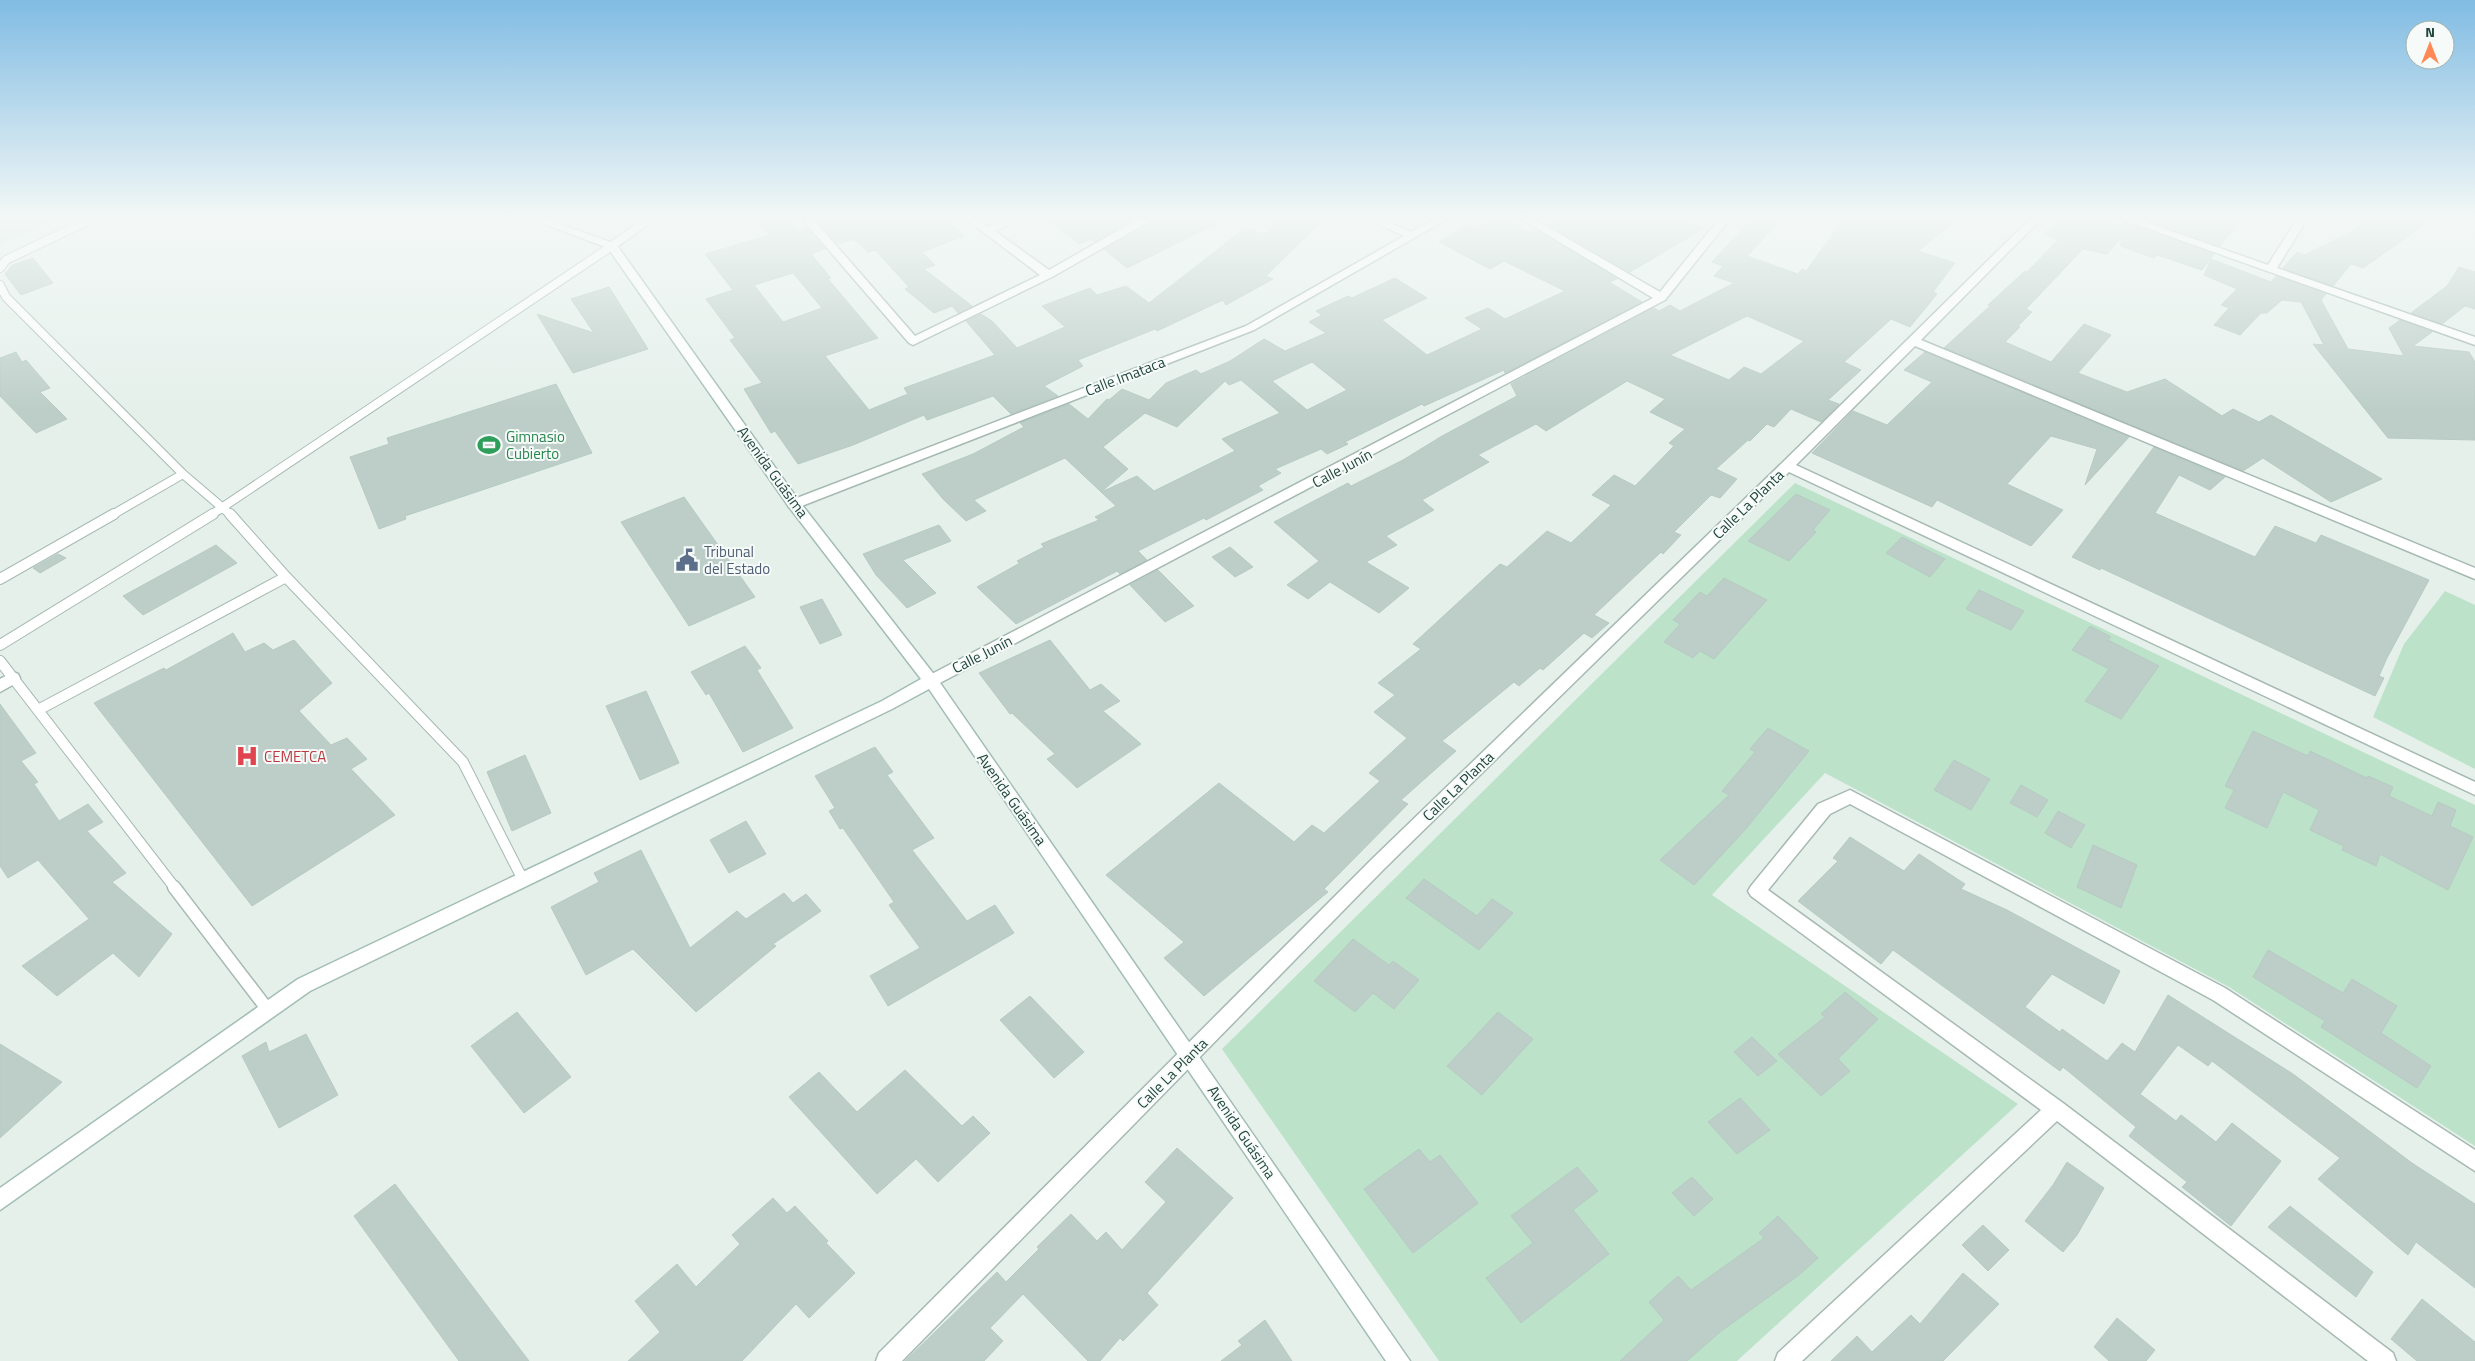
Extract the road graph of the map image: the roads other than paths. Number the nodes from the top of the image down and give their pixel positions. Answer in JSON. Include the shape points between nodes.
{"nodes":[{"id":1,"x":558,"y":283,"type":"edge"},
{"id":2,"x":638,"y":283,"type":"edge"},
{"id":3,"x":862,"y":283,"type":"edge"},
{"id":4,"x":1033,"y":283,"type":"edge"},
{"id":5,"x":1330,"y":283,"type":"edge"},
{"id":6,"x":1635,"y":283,"type":"edge"},
{"id":7,"x":1674,"y":283,"type":"edge"},
{"id":8,"x":1972,"y":283,"type":"edge"},
{"id":9,"x":2312,"y":283,"type":"edge"},
{"id":10,"x":0,"y":285,"type":"edge"},
{"id":11,"x":3,"y":298,"type":"edge"},
{"id":12,"x":1661,"y":298,"type":"junction"},
{"id":13,"x":1914,"y":341,"type":"junction"},
{"id":14,"x":2475,"y":341,"type":"edge"},
{"id":15,"x":1787,"y":466,"type":"junction"},
{"id":16,"x":183,"y":474,"type":"junction"},
{"id":17,"x":794,"y":504,"type":"junction"},
{"id":18,"x":224,"y":507,"type":"junction"},
{"id":19,"x":2475,"y":574,"type":"edge"},
{"id":20,"x":286,"y":577,"type":"junction"},
{"id":21,"x":0,"y":579,"type":"edge"},
{"id":22,"x":0,"y":645,"type":"edge"},
{"id":23,"x":0,"y":661,"type":"edge"},
{"id":24,"x":13,"y":678,"type":"junction"},
{"id":25,"x":930,"y":681,"type":"junction"},
{"id":26,"x":0,"y":686,"type":"edge"},
{"id":27,"x":38,"y":710,"type":"junction"},
{"id":28,"x":2475,"y":789,"type":"edge"},
{"id":29,"x":523,"y":880,"type":"junction"},
{"id":30,"x":268,"y":1010,"type":"junction"},
{"id":31,"x":1190,"y":1056,"type":"junction"},
{"id":32,"x":2056,"y":1109,"type":"junction"},
{"id":33,"x":2475,"y":1162,"type":"edge"},
{"id":34,"x":0,"y":1200,"type":"edge"},
{"id":35,"x":887,"y":1361,"type":"edge"},
{"id":36,"x":1399,"y":1361,"type":"edge"},
{"id":37,"x":1786,"y":1361,"type":"edge"},
{"id":38,"x":2385,"y":1361,"type":"edge"}],
"edges":[{"from":1,"to":18,"type":"lane"},
{"from":2,"to":17,"type":"street","name":"Avenida Guásima"},
{"from":3,"to":4,"type":"street","via":[[913,341]]},
{"from":5,"to":17,"type":"street","name":"Calle Imataca","via":[[1250,328]]},
{"from":6,"to":12,"type":"street"},
{"from":7,"to":12,"type":"street","name":"Calle Junín"},
{"from":8,"to":13,"type":"street","name":"Calle La Planta"},
{"from":9,"to":14,"type":"street"},
{"from":10,"to":11,"type":"lane"},
{"from":11,"to":16,"type":"lane"},
{"from":12,"to":25,"type":"street","name":"Calle Junín"},
{"from":13,"to":15,"type":"street","name":"Calle La Planta"},
{"from":13,"to":19,"type":"street"},
{"from":15,"to":28,"type":"street"},
{"from":15,"to":31,"type":"street","name":"Calle La Planta","via":[[1378,864]]},
{"from":16,"to":18,"type":"lane"},
{"from":16,"to":21,"type":"lane"},
{"from":17,"to":25,"type":"street","name":"Avenida Guásima"},
{"from":18,"to":20,"type":"lane"},
{"from":18,"to":22,"type":"lane"},
{"from":20,"to":27,"type":"lane"},
{"from":20,"to":29,"type":"lane","via":[[463,762]]},
{"from":23,"to":24,"type":"lane"},
{"from":24,"to":26,"type":"street"},
{"from":24,"to":27,"type":"lane"},
{"from":25,"to":29,"type":"street","name":"Calle Junín"},
{"from":25,"to":31,"type":"street","name":"Avenida Guásima"},
{"from":27,"to":30,"type":"lane"},
{"from":29,"to":30,"type":"street","name":"Calle Junín","via":[[304,985]]},
{"from":30,"to":34,"type":"street","name":"Calle Junín"},
{"from":31,"to":35,"type":"street","name":"Calle La Planta"},
{"from":31,"to":36,"type":"street","name":"Avenida Guásima"},
{"from":32,"to":33,"type":"street","via":[[1757,891],[1824,809],[1850,797],[2219,994]]},
{"from":32,"to":37,"type":"street"},
{"from":32,"to":38,"type":"street"}]}
